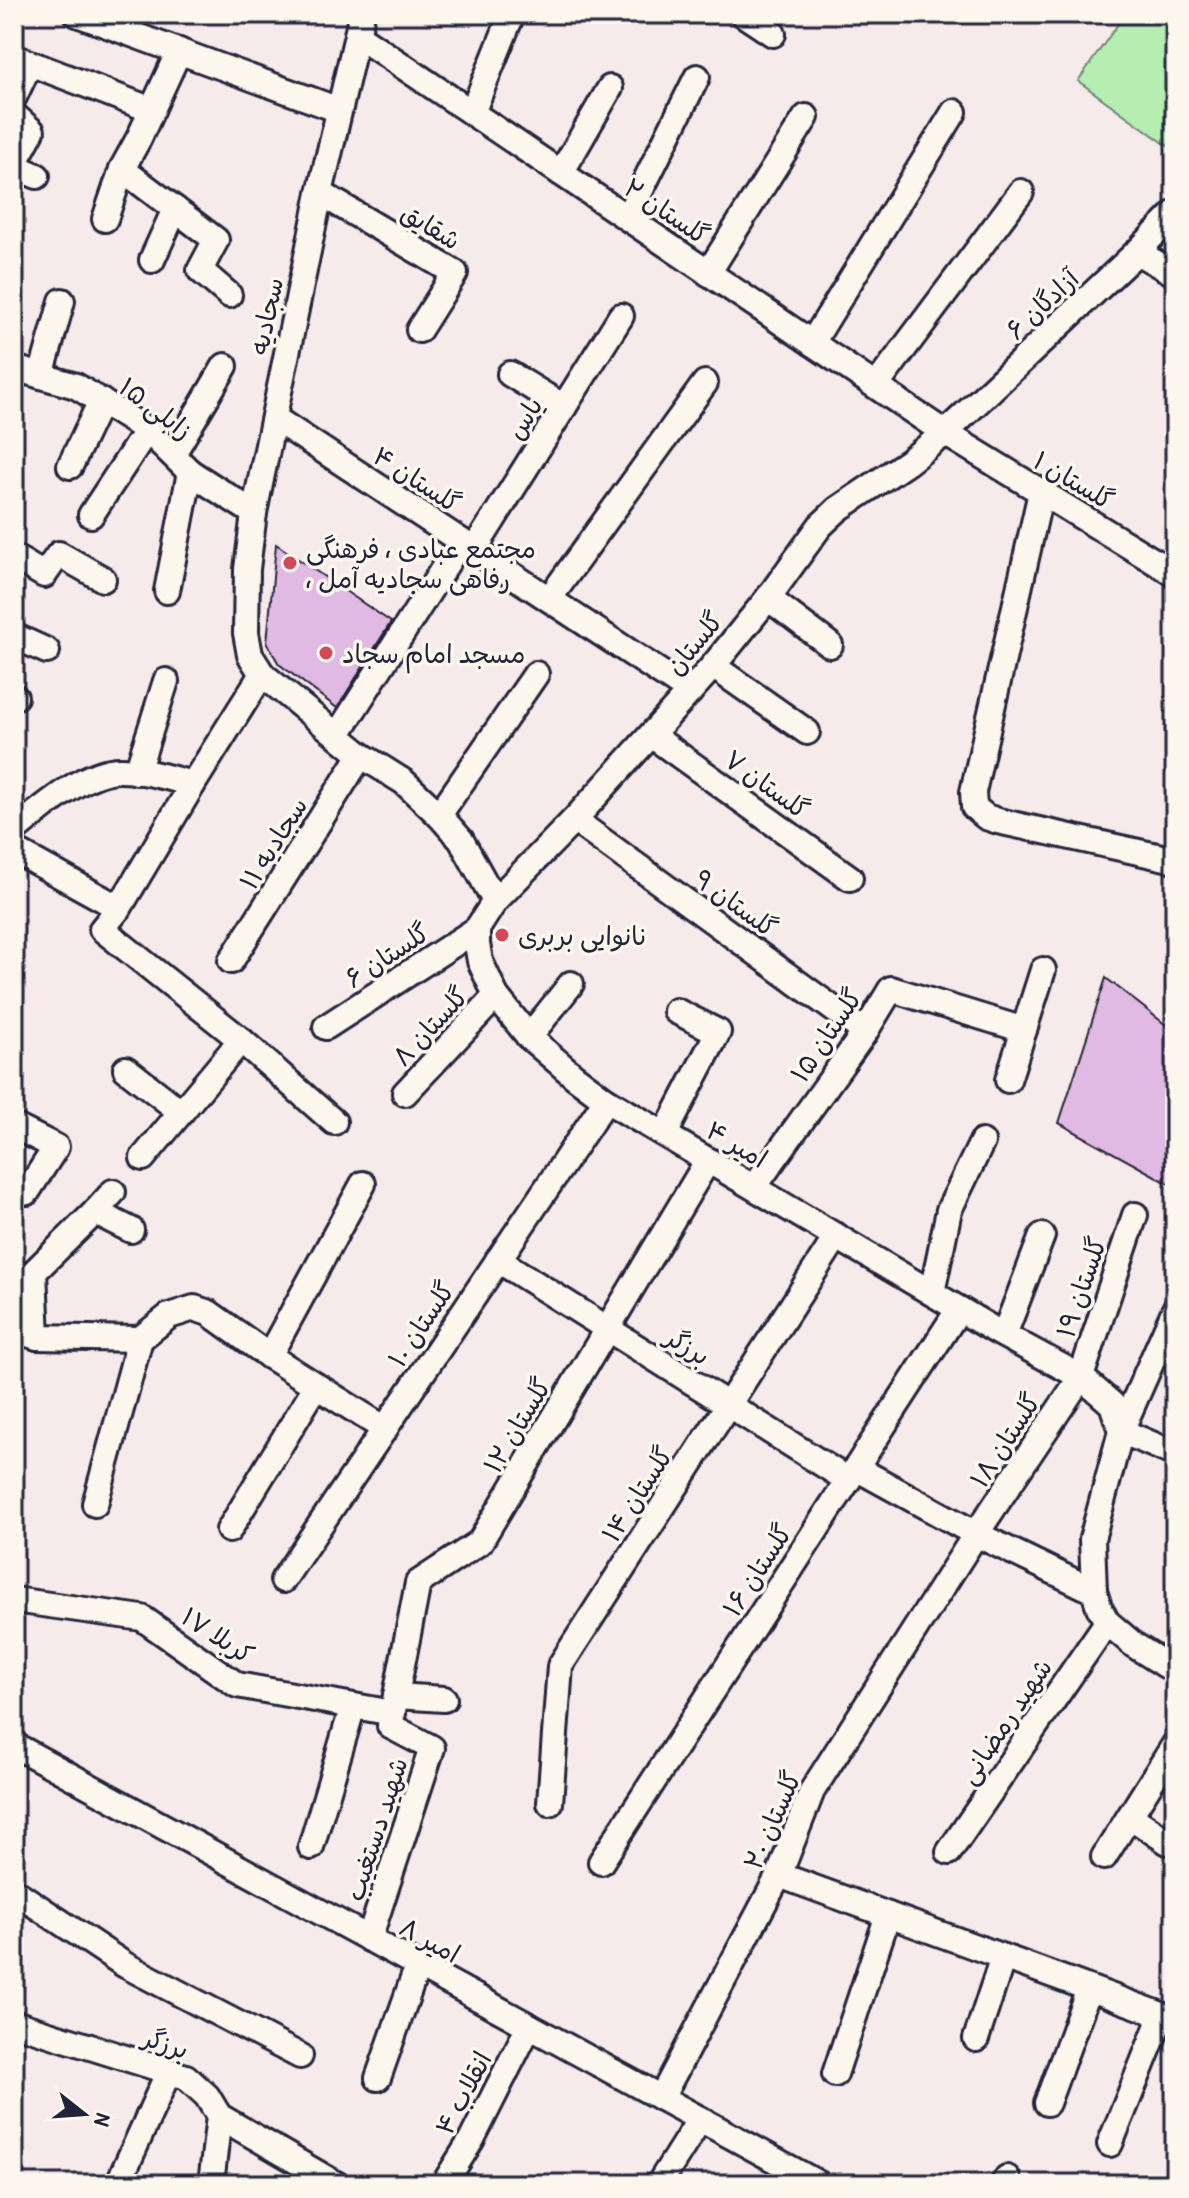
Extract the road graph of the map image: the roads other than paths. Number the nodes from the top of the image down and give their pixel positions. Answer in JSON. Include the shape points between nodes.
{"nodes":[{"id":1,"x":77,"y":14,"type":"edge"},
{"id":2,"x":512,"y":14,"type":"edge"},
{"id":3,"x":743,"y":14,"type":"edge"},
{"id":4,"x":360,"y":24,"type":"edge"},
{"id":5,"x":773,"y":34,"type":"dead end"},
{"id":6,"x":179,"y":51,"type":"junction"},
{"id":7,"x":22,"y":60,"type":"edge"},
{"id":8,"x":697,"y":77,"type":"dead end"},
{"id":9,"x":610,"y":88,"type":"dead end"},
{"id":10,"x":14,"y":97,"type":"edge"},
{"id":11,"x":152,"y":110,"type":"junction"},
{"id":12,"x":339,"y":110,"type":"junction"},
{"id":13,"x":954,"y":112,"type":"dead end"},
{"id":14,"x":472,"y":113,"type":"junction"},
{"id":15,"x":14,"y":115,"type":"edge"},
{"id":16,"x":806,"y":117,"type":"dead end"},
{"id":17,"x":14,"y":165,"type":"edge"},
{"id":18,"x":122,"y":169,"type":"junction"},
{"id":19,"x":561,"y":173,"type":"junction"},
{"id":20,"x":37,"y":176,"type":"dead end"},
{"id":21,"x":1021,"y":192,"type":"dead end"},
{"id":22,"x":320,"y":193,"type":"junction"},
{"id":23,"x":175,"y":209,"type":"junction"},
{"id":24,"x":1175,"y":213,"type":"edge"},
{"id":25,"x":627,"y":218,"type":"junction"},
{"id":26,"x":105,"y":219,"type":"dead end"},
{"id":27,"x":1137,"y":252,"type":"junction"},
{"id":28,"x":152,"y":260,"type":"dead end"},
{"id":29,"x":708,"y":273,"type":"junction"},
{"id":30,"x":1175,"y":274,"type":"edge"},
{"id":31,"x":229,"y":295,"type":"dead end"},
{"id":32,"x":62,"y":301,"type":"dead end"},
{"id":33,"x":621,"y":316,"type":"dead end"},
{"id":34,"x":419,"y":330,"type":"dead end"},
{"id":35,"x":812,"y":343,"type":"junction"},
{"id":36,"x":225,"y":366,"type":"dead end"},
{"id":37,"x":14,"y":368,"type":"edge"},
{"id":38,"x":510,"y":374,"type":"dead end"},
{"id":39,"x":41,"y":376,"type":"junction"},
{"id":40,"x":705,"y":383,"type":"dead end"},
{"id":41,"x":876,"y":386,"type":"junction"},
{"id":42,"x":101,"y":401,"type":"junction"},
{"id":43,"x":564,"y":407,"type":"junction"},
{"id":44,"x":274,"y":418,"type":"junction"},
{"id":45,"x":147,"y":430,"type":"junction"},
{"id":46,"x":945,"y":433,"type":"junction"},
{"id":47,"x":173,"y":454,"type":"junction"},
{"id":48,"x":70,"y":466,"type":"dead end"},
{"id":49,"x":190,"y":472,"type":"junction"},
{"id":50,"x":1041,"y":492,"type":"junction"},
{"id":51,"x":254,"y":513,"type":"junction"},
{"id":52,"x":91,"y":515,"type":"dead end"},
{"id":53,"x":468,"y":546,"type":"junction"},
{"id":54,"x":14,"y":557,"type":"edge"},
{"id":55,"x":1175,"y":574,"type":"edge"},
{"id":56,"x":103,"y":579,"type":"dead end"},
{"id":57,"x":167,"y":591,"type":"dead end"},
{"id":58,"x":768,"y":598,"type":"junction"},
{"id":59,"x":549,"y":599,"type":"junction"},
{"id":60,"x":14,"y":636,"type":"edge"},
{"id":61,"x":830,"y":645,"type":"dead end"},
{"id":62,"x":47,"y":651,"type":"dead end"},
{"id":63,"x":713,"y":666,"type":"junction"},
{"id":64,"x":262,"y":674,"type":"junction"},
{"id":65,"x":536,"y":674,"type":"dead end"},
{"id":66,"x":166,"y":681,"type":"dead end"},
{"id":67,"x":690,"y":692,"type":"junction"},
{"id":68,"x":807,"y":732,"type":"dead end"},
{"id":69,"x":338,"y":734,"type":"junction"},
{"id":70,"x":651,"y":735,"type":"junction"},
{"id":71,"x":361,"y":755,"type":"junction"},
{"id":72,"x":137,"y":772,"type":"junction"},
{"id":73,"x":193,"y":784,"type":"junction"},
{"id":74,"x":439,"y":815,"type":"junction"},
{"id":75,"x":574,"y":820,"type":"junction"},
{"id":76,"x":14,"y":831,"type":"edge"},
{"id":77,"x":14,"y":850,"type":"edge"},
{"id":78,"x":1175,"y":860,"type":"edge"},
{"id":79,"x":850,"y":878,"type":"dead end"},
{"id":80,"x":495,"y":901,"type":"junction"},
{"id":81,"x":119,"y":908,"type":"junction"},
{"id":82,"x":477,"y":929,"type":"junction"},
{"id":83,"x":231,"y":961,"type":"dead end"},
{"id":84,"x":1043,"y":970,"type":"dead end"},
{"id":85,"x":571,"y":984,"type":"dead end"},
{"id":86,"x":496,"y":996,"type":"junction"},
{"id":87,"x":676,"y":1011,"type":"dead end"},
{"id":88,"x":326,"y":1027,"type":"dead end"},
{"id":89,"x":1024,"y":1030,"type":"junction"},
{"id":90,"x":865,"y":1032,"type":"junction"},
{"id":91,"x":529,"y":1037,"type":"junction"},
{"id":92,"x":241,"y":1040,"type":"junction"},
{"id":93,"x":126,"y":1069,"type":"dead end"},
{"id":94,"x":1008,"y":1080,"type":"dead end"},
{"id":95,"x":405,"y":1093,"type":"dead end"},
{"id":96,"x":606,"y":1100,"type":"junction"},
{"id":97,"x":181,"y":1112,"type":"junction"},
{"id":98,"x":334,"y":1122,"type":"dead end"},
{"id":99,"x":14,"y":1126,"type":"edge"},
{"id":100,"x":665,"y":1134,"type":"junction"},
{"id":101,"x":982,"y":1142,"type":"dead end"},
{"id":102,"x":143,"y":1158,"type":"dead end"},
{"id":103,"x":708,"y":1160,"type":"junction"},
{"id":104,"x":363,"y":1184,"type":"dead end"},
{"id":105,"x":754,"y":1187,"type":"junction"},
{"id":106,"x":27,"y":1192,"type":"dead end"},
{"id":107,"x":113,"y":1192,"type":"dead end"},
{"id":108,"x":95,"y":1212,"type":"junction"},
{"id":109,"x":1135,"y":1215,"type":"dead end"},
{"id":110,"x":131,"y":1230,"type":"dead end"},
{"id":111,"x":837,"y":1236,"type":"junction"},
{"id":112,"x":1042,"y":1236,"type":"dead end"},
{"id":113,"x":498,"y":1260,"type":"junction"},
{"id":114,"x":932,"y":1293,"type":"junction"},
{"id":115,"x":959,"y":1309,"type":"junction"},
{"id":116,"x":1175,"y":1309,"type":"edge"},
{"id":117,"x":608,"y":1329,"type":"junction"},
{"id":118,"x":26,"y":1334,"type":"edge"},
{"id":119,"x":1004,"y":1335,"type":"junction"},
{"id":120,"x":140,"y":1339,"type":"junction"},
{"id":121,"x":269,"y":1356,"type":"junction"},
{"id":122,"x":1081,"y":1377,"type":"junction"},
{"id":123,"x":316,"y":1386,"type":"junction"},
{"id":124,"x":728,"y":1404,"type":"junction"},
{"id":125,"x":385,"y":1429,"type":"junction"},
{"id":126,"x":1121,"y":1431,"type":"junction"},
{"id":127,"x":1175,"y":1454,"type":"edge"},
{"id":128,"x":852,"y":1474,"type":"junction"},
{"id":129,"x":95,"y":1504,"type":"dead end"},
{"id":130,"x":229,"y":1530,"type":"dead end"},
{"id":131,"x":976,"y":1534,"type":"junction"},
{"id":132,"x":283,"y":1580,"type":"dead end"},
{"id":133,"x":1094,"y":1591,"type":"junction"},
{"id":134,"x":14,"y":1600,"type":"edge"},
{"id":135,"x":1107,"y":1622,"type":"junction"},
{"id":136,"x":1175,"y":1671,"type":"edge"},
{"id":137,"x":444,"y":1699,"type":"dead end"},
{"id":138,"x":395,"y":1704,"type":"junction"},
{"id":139,"x":353,"y":1706,"type":"junction"},
{"id":140,"x":1175,"y":1744,"type":"edge"},
{"id":141,"x":14,"y":1745,"type":"edge"},
{"id":142,"x":550,"y":1803,"type":"dead end"},
{"id":143,"x":1130,"y":1816,"type":"junction"},
{"id":144,"x":1168,"y":1842,"type":"dead end"},
{"id":145,"x":311,"y":1847,"type":"dead end"},
{"id":146,"x":949,"y":1852,"type":"dead end"},
{"id":147,"x":1104,"y":1857,"type":"dead end"},
{"id":148,"x":601,"y":1862,"type":"dead end"},
{"id":149,"x":779,"y":1875,"type":"junction"},
{"id":150,"x":14,"y":1891,"type":"edge"},
{"id":151,"x":888,"y":1915,"type":"junction"},
{"id":152,"x":369,"y":1939,"type":"junction"},
{"id":153,"x":1003,"y":1957,"type":"junction"},
{"id":154,"x":418,"y":1965,"type":"junction"},
{"id":155,"x":1089,"y":1989,"type":"junction"},
{"id":156,"x":14,"y":2023,"type":"edge"},
{"id":157,"x":529,"y":2026,"type":"junction"},
{"id":158,"x":976,"y":2039,"type":"dead end"},
{"id":159,"x":300,"y":2056,"type":"dead end"},
{"id":160,"x":169,"y":2071,"type":"junction"},
{"id":161,"x":835,"y":2074,"type":"dead end"},
{"id":162,"x":378,"y":2078,"type":"dead end"},
{"id":163,"x":661,"y":2098,"type":"junction"},
{"id":164,"x":1047,"y":2103,"type":"dead end"},
{"id":165,"x":219,"y":2116,"type":"junction"},
{"id":166,"x":700,"y":2119,"type":"junction"},
{"id":167,"x":1110,"y":2144,"type":"dead end"},
{"id":168,"x":812,"y":2182,"type":"edge"},
{"id":169,"x":118,"y":2184,"type":"edge"},
{"id":170,"x":211,"y":2184,"type":"edge"},
{"id":171,"x":336,"y":2184,"type":"edge"},
{"id":172,"x":444,"y":2184,"type":"edge"},
{"id":173,"x":659,"y":2184,"type":"edge"}],
"edges":[{"from":1,"to":6,"type":"street"},
{"from":2,"to":14,"type":"street"},
{"from":3,"to":5,"type":"street"},
{"from":4,"to":12,"type":"street","name":"سجادیه"},
{"from":4,"to":14,"type":"street","name":"گلستان ۲"},
{"from":6,"to":11,"type":"street"},
{"from":6,"to":12,"type":"street"},
{"from":7,"to":10,"type":"street"},
{"from":7,"to":11,"type":"street"},
{"from":8,"to":25,"type":"street"},
{"from":9,"to":19,"type":"street"},
{"from":11,"to":18,"type":"street"},
{"from":12,"to":22,"type":"street","name":"سجادیه"},
{"from":13,"to":35,"type":"street"},
{"from":14,"to":19,"type":"street","name":"گلستان ۲"},
{"from":15,"to":17,"type":"street","via":[[32,131]]},
{"from":16,"to":29,"type":"street"},
{"from":17,"to":20,"type":"street"},
{"from":18,"to":23,"type":"street"},
{"from":18,"to":26,"type":"street"},
{"from":19,"to":25,"type":"street","name":"گلستان ۲"},
{"from":21,"to":41,"type":"street"},
{"from":22,"to":34,"type":"street","name":"شقایق","via":[[455,273]]},
{"from":22,"to":44,"type":"street","name":"سجادیه"},
{"from":23,"to":28,"type":"street"},
{"from":23,"to":31,"type":"street","via":[[216,240],[200,270]]},
{"from":24,"to":27,"type":"street","name":"آزادگان ۶"},
{"from":25,"to":29,"type":"street","name":"گلستان ۲"},
{"from":27,"to":30,"type":"street"},
{"from":27,"to":46,"type":"street","name":"آزادگان ۶"},
{"from":29,"to":35,"type":"street","name":"گلستان ۲"},
{"from":32,"to":39,"type":"street"},
{"from":33,"to":43,"type":"street","name":"یاس"},
{"from":35,"to":41,"type":"street","name":"گلستان ۲"},
{"from":36,"to":47,"type":"street"},
{"from":37,"to":39,"type":"street","name":"زابلی ۱۵"},
{"from":38,"to":43,"type":"street"},
{"from":39,"to":42,"type":"street","name":"زابلی ۱۵","via":[[76,386]]},
{"from":40,"to":59,"type":"street"},
{"from":41,"to":46,"type":"street","name":"گلستان ۲"},
{"from":42,"to":45,"type":"street","name":"زابلی ۱۵"},
{"from":42,"to":48,"type":"street"},
{"from":43,"to":53,"type":"street","name":"یاس"},
{"from":44,"to":51,"type":"street","name":"سجادیه"},
{"from":44,"to":53,"type":"street","name":"گلستان ۴"},
{"from":45,"to":47,"type":"street","name":"زابلی ۱۵"},
{"from":45,"to":52,"type":"street"},
{"from":46,"to":50,"type":"street","name":"گلستان ۱"},
{"from":46,"to":58,"type":"street","name":"گلستان","via":[[838,509]]},
{"from":47,"to":49,"type":"street","name":"زابلی ۱۵"},
{"from":49,"to":51,"type":"street","name":"زابلی ۱۵"},
{"from":49,"to":57,"type":"street"},
{"from":50,"to":55,"type":"street","name":"گلستان ۱"},
{"from":50,"to":78,"type":"street","via":[[973,792],[974,807],[998,821]]},
{"from":51,"to":64,"type":"street","name":"سجادیه","via":[[246,633],[250,655]]},
{"from":53,"to":59,"type":"street","name":"گلستان ۴"},
{"from":53,"to":69,"type":"street","name":"یاس"},
{"from":54,"to":56,"type":"street","via":[[44,575],[59,554]]},
{"from":58,"to":61,"type":"street"},
{"from":58,"to":63,"type":"street","name":"گلستان"},
{"from":59,"to":67,"type":"street","name":"گلستان ۴"},
{"from":60,"to":62,"type":"street"},
{"from":63,"to":67,"type":"street","name":"گلستان"},
{"from":63,"to":68,"type":"street"},
{"from":64,"to":69,"type":"street"},
{"from":64,"to":73,"type":"street"},
{"from":65,"to":74,"type":"street"},
{"from":66,"to":72,"type":"street"},
{"from":67,"to":70,"type":"street","name":"گلستان"},
{"from":69,"to":71,"type":"street"},
{"from":70,"to":75,"type":"street","name":"گلستان"},
{"from":70,"to":79,"type":"street","name":"گلستان ۷"},
{"from":71,"to":74,"type":"street","via":[[404,782]]},
{"from":71,"to":83,"type":"street","name":"سجادیه ۱۱"},
{"from":72,"to":73,"type":"street"},
{"from":72,"to":76,"type":"street","via":[[117,770],[88,778]]},
{"from":73,"to":81,"type":"street"},
{"from":74,"to":80,"type":"street","via":[[461,840]]},
{"from":75,"to":80,"type":"street","name":"گلستان"},
{"from":75,"to":90,"type":"street","name":"گلستان ۹"},
{"from":77,"to":81,"type":"street"},
{"from":80,"to":82,"type":"street"},
{"from":81,"to":92,"type":"street","via":[[102,929]]},
{"from":82,"to":86,"type":"street","name":"امیر ۴","via":[[480,961]]},
{"from":82,"to":88,"type":"street","name":"گلستان ۶"},
{"from":84,"to":89,"type":"street"},
{"from":85,"to":91,"type":"street"},
{"from":86,"to":91,"type":"street","name":"امیر ۴"},
{"from":86,"to":95,"type":"street","name":"گلستان ۸"},
{"from":87,"to":100,"type":"street","via":[[718,1032]]},
{"from":89,"to":90,"type":"street","name":"گلستان ۱۵","via":[[891,989]]},
{"from":89,"to":94,"type":"street"},
{"from":90,"to":105,"type":"street","name":"گلستان ۱۵"},
{"from":91,"to":96,"type":"street","name":"امیر ۴"},
{"from":92,"to":97,"type":"street"},
{"from":92,"to":98,"type":"street"},
{"from":93,"to":97,"type":"street"},
{"from":96,"to":100,"type":"street","name":"امیر ۴"},
{"from":96,"to":113,"type":"street","name":"گلستان ۱۰"},
{"from":97,"to":102,"type":"street"},
{"from":99,"to":106,"type":"street","via":[[56,1147]]},
{"from":100,"to":103,"type":"street","name":"امیر ۴"},
{"from":101,"to":114,"type":"street","via":[[949,1210]]},
{"from":103,"to":105,"type":"street","name":"امیر ۴"},
{"from":103,"to":117,"type":"street","name":"گلستان ۱۲"},
{"from":104,"to":121,"type":"street"},
{"from":105,"to":111,"type":"street","name":"امیر ۴"},
{"from":107,"to":108,"type":"street"},
{"from":108,"to":110,"type":"street"},
{"from":108,"to":118,"type":"street","via":[[34,1272]]},
{"from":109,"to":122,"type":"street","name":"گلستان ۱۹"},
{"from":111,"to":114,"type":"street","name":"امیر ۴"},
{"from":111,"to":124,"type":"street","name":"گلستان ۱۴"},
{"from":112,"to":119,"type":"street"},
{"from":113,"to":117,"type":"street","name":"برزگر"},
{"from":113,"to":125,"type":"street","name":"گلستان ۱۰"},
{"from":114,"to":115,"type":"street","name":"امیر ۴"},
{"from":115,"to":119,"type":"street","name":"امیر ۴"},
{"from":115,"to":128,"type":"street","name":"گلستان ۱۶"},
{"from":116,"to":126,"type":"street"},
{"from":117,"to":124,"type":"street","name":"برزگر"},
{"from":117,"to":138,"type":"street","name":"گلستان ۱۲","via":[[480,1542],[418,1583]]},
{"from":118,"to":120,"type":"street"},
{"from":119,"to":122,"type":"street","name":"امیر ۴"},
{"from":120,"to":121,"type":"street","via":[[169,1316],[194,1308]]},
{"from":120,"to":129,"type":"street"},
{"from":121,"to":123,"type":"street"},
{"from":122,"to":126,"type":"street","name":"امیر ۴","via":[[1112,1404]]},
{"from":122,"to":131,"type":"street","name":"گلستان ۱۸"},
{"from":123,"to":125,"type":"street"},
{"from":123,"to":130,"type":"street"},
{"from":124,"to":128,"type":"street","name":"برزگر"},
{"from":124,"to":142,"type":"street","name":"گلستان ۱۴","via":[[560,1666]]},
{"from":125,"to":132,"type":"street","name":"گلستان ۱۰"},
{"from":126,"to":127,"type":"street"},
{"from":126,"to":133,"type":"street","via":[[1092,1539]]},
{"from":128,"to":131,"type":"street","name":"برزگر"},
{"from":128,"to":148,"type":"street","name":"گلستان ۱۶"},
{"from":131,"to":133,"type":"street","name":"برزگر"},
{"from":131,"to":149,"type":"street","name":"گلستان ۲۰","via":[[812,1791]]},
{"from":133,"to":135,"type":"street"},
{"from":134,"to":139,"type":"street","name":"کربلا ۱۷","via":[[142,1618],[237,1685]]},
{"from":135,"to":136,"type":"street"},
{"from":135,"to":146,"type":"street","name":"شهید رمضانی"},
{"from":137,"to":138,"type":"street","name":"کربلا ۱۷"},
{"from":138,"to":139,"type":"street","name":"کربلا ۱۷"},
{"from":138,"to":152,"type":"street","name":"شهید دستغیب","via":[[390,1726],[432,1748]]},
{"from":139,"to":145,"type":"street"},
{"from":140,"to":143,"type":"street"},
{"from":141,"to":152,"type":"street","name":"امیر ۸"},
{"from":143,"to":144,"type":"street"},
{"from":143,"to":147,"type":"street"},
{"from":149,"to":151,"type":"street"},
{"from":149,"to":163,"type":"street","name":"گلستان ۲۰"},
{"from":150,"to":159,"type":"street","via":[[125,1965]]},
{"from":151,"to":153,"type":"street"},
{"from":151,"to":161,"type":"street"},
{"from":152,"to":154,"type":"street","name":"امیر ۸"},
{"from":153,"to":155,"type":"street"},
{"from":153,"to":158,"type":"street"},
{"from":154,"to":157,"type":"street","name":"امیر ۸"},
{"from":154,"to":162,"type":"street"},
{"from":155,"to":164,"type":"street"},
{"from":155,"to":167,"type":"street","via":[[1162,2015]]},
{"from":156,"to":160,"type":"street","name":"برزگر"},
{"from":157,"to":163,"type":"street","name":"امیر ۸"},
{"from":157,"to":172,"type":"street","name":"انقلاب ۴"},
{"from":160,"to":165,"type":"street","name":"برزگر","via":[[186,2077]]},
{"from":160,"to":169,"type":"street"},
{"from":163,"to":166,"type":"street","name":"امیر ۸"},
{"from":165,"to":170,"type":"street"},
{"from":165,"to":171,"type":"street"},
{"from":166,"to":168,"type":"street","name":"امیر ۸"},
{"from":166,"to":173,"type":"street"}]}
